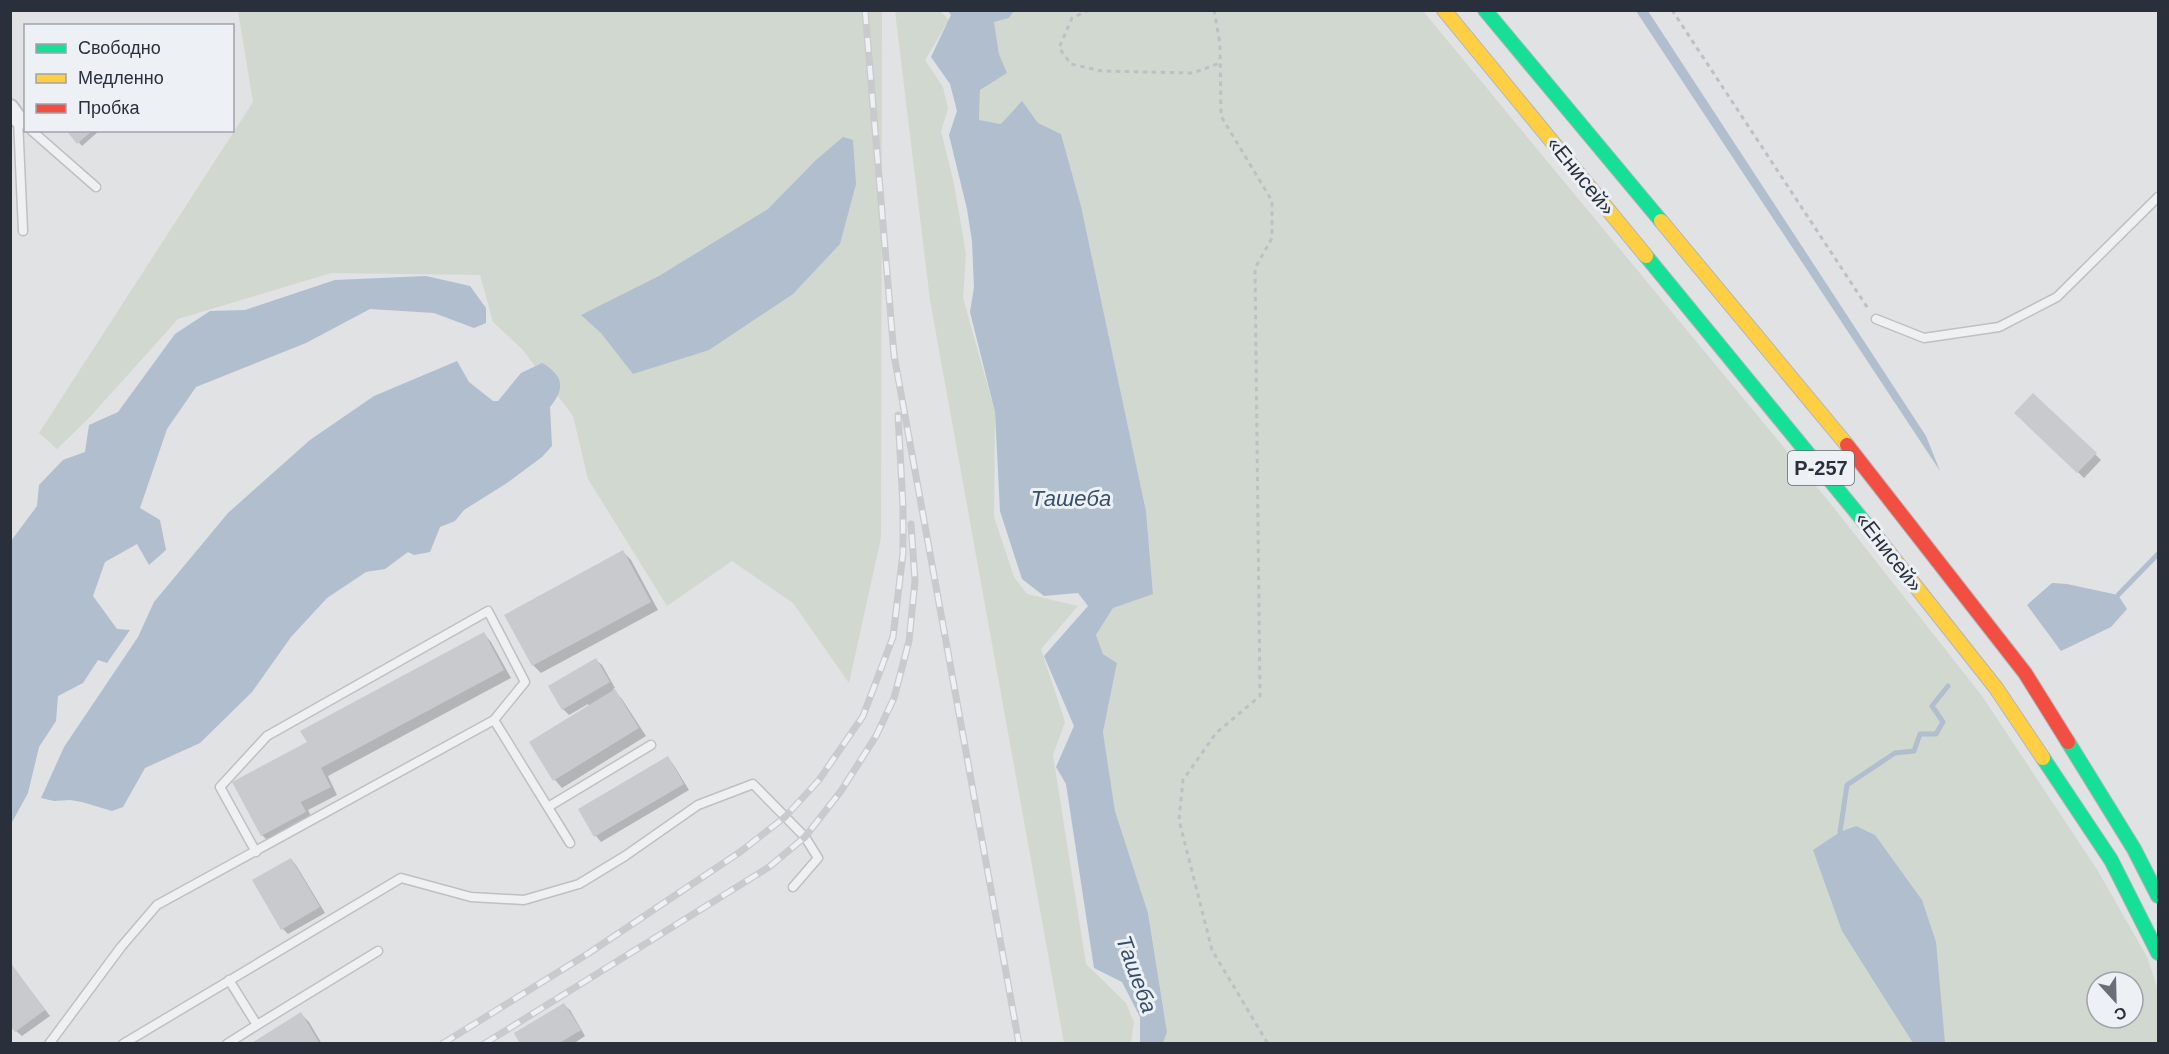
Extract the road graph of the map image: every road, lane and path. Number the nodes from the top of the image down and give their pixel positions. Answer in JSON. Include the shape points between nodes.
{"nodes":[{"id":1,"x":1089,"y":10,"type":"edge"},
{"id":2,"x":1214,"y":10,"type":"edge"},
{"id":3,"x":1444,"y":10,"type":"edge"},
{"id":4,"x":1672,"y":10,"type":"edge"},
{"id":5,"x":1489,"y":13,"type":"edge"},
{"id":6,"x":1220,"y":63,"type":"junction"},
{"id":7,"x":21,"y":121,"type":"edge"},
{"id":8,"x":34,"y":132,"type":"edge"},
{"id":9,"x":96,"y":187,"type":"dead end"},
{"id":10,"x":2158,"y":197,"type":"edge"},
{"id":11,"x":23,"y":231,"type":"dead end"},
{"id":12,"x":1876,"y":319,"type":"joint"},
{"id":13,"x":494,"y":720,"type":"junction"},
{"id":14,"x":651,"y":744,"type":"dead end"},
{"id":15,"x":548,"y":807,"type":"junction"},
{"id":16,"x":570,"y":843,"type":"dead end"},
{"id":17,"x":256,"y":852,"type":"junction"},
{"id":18,"x":793,"y":887,"type":"dead end"},
{"id":19,"x":2158,"y":896,"type":"edge"},
{"id":20,"x":378,"y":951,"type":"dead end"},
{"id":21,"x":2158,"y":953,"type":"edge"},
{"id":22,"x":229,"y":980,"type":"junction"},
{"id":23,"x":257,"y":1025,"type":"junction"},
{"id":24,"x":51,"y":1043,"type":"edge"},
{"id":25,"x":123,"y":1044,"type":"edge"},
{"id":26,"x":227,"y":1044,"type":"edge"},
{"id":27,"x":1268,"y":1044,"type":"edge"}],
"edges":[{"from":1,"to":6,"type":"path","via":[[1072,18],[1059,48],[1071,64],[1102,71],[1193,73]]},
{"from":2,"to":6,"type":"path"},
{"from":3,"to":21,"type":"highway","name":"«Енисей»","number":"Р-257","via":[[1846,499],[1996,688],[2111,860]]},
{"from":4,"to":12,"type":"path"},
{"from":5,"to":19,"type":"highway","name":"«Енисей»","number":"Р-257","via":[[1876,480],[2025,673],[2134,849]]},
{"from":6,"to":27,"type":"path","via":[[1221,116],[1272,201],[1272,238],[1255,268],[1260,696],[1216,733],[1183,780],[1179,820],[1212,950]]},
{"from":7,"to":11,"type":"lane"},
{"from":8,"to":9,"type":"lane"},
{"from":10,"to":12,"type":"lane","via":[[2057,297],[1999,327],[1924,338]]},
{"from":13,"to":15,"type":"lane"},
{"from":13,"to":17,"type":"lane"},
{"from":13,"to":17,"type":"lane","via":[[525,682],[488,611],[267,736],[220,787]]},
{"from":14,"to":15,"type":"lane"},
{"from":15,"to":16,"type":"lane"},
{"from":17,"to":24,"type":"lane","via":[[157,906],[121,947]]},
{"from":18,"to":22,"type":"lane","via":[[818,858],[805,837],[753,784],[698,805],[579,884],[524,900],[471,897],[401,878]]},
{"from":20,"to":23,"type":"lane"},
{"from":22,"to":23,"type":"lane"},
{"from":22,"to":25,"type":"lane"},
{"from":23,"to":26,"type":"lane"}]}
